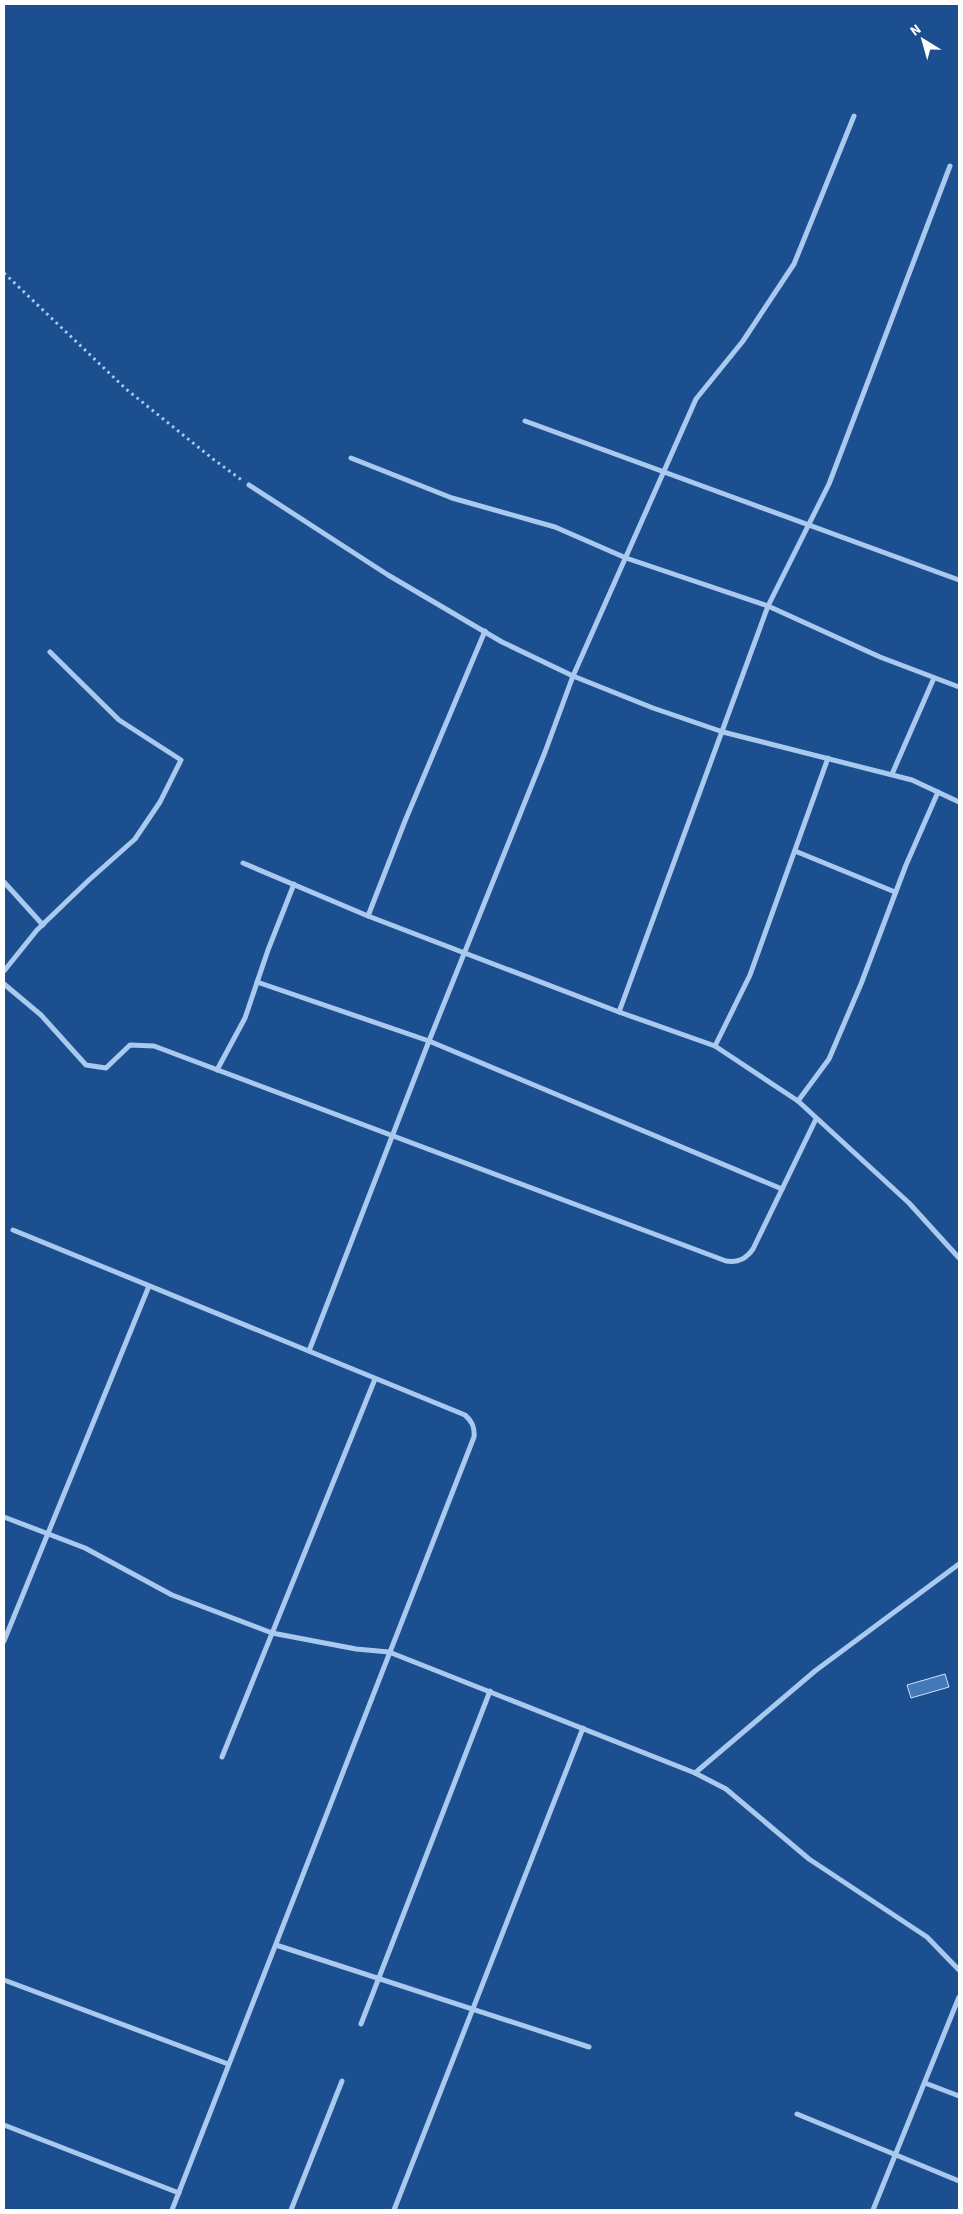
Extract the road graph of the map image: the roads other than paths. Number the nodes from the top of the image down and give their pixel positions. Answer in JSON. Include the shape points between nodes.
{"nodes":[{"id":1,"x":854,"y":116,"type":"dead end"},
{"id":2,"x":950,"y":166,"type":"dead end"},
{"id":3,"x":525,"y":421,"type":"dead end"},
{"id":4,"x":350,"y":458,"type":"dead end"},
{"id":5,"x":664,"y":473,"type":"junction"},
{"id":6,"x":250,"y":485,"type":"road end"},
{"id":7,"x":808,"y":525,"type":"junction"},
{"id":8,"x":626,"y":558,"type":"junction"},
{"id":9,"x":959,"y":580,"type":"edge"},
{"id":10,"x":768,"y":606,"type":"junction"},
{"id":11,"x":485,"y":632,"type":"junction"},
{"id":12,"x":50,"y":652,"type":"dead end"},
{"id":13,"x":573,"y":676,"type":"junction"},
{"id":14,"x":934,"y":678,"type":"junction"},
{"id":15,"x":959,"y":687,"type":"edge"},
{"id":16,"x":723,"y":732,"type":"junction"},
{"id":17,"x":828,"y":758,"type":"junction"},
{"id":18,"x":892,"y":774,"type":"junction"},
{"id":19,"x":938,"y":792,"type":"junction"},
{"id":20,"x":959,"y":802,"type":"edge"},
{"id":21,"x":795,"y":851,"type":"junction"},
{"id":22,"x":243,"y":862,"type":"dead end"},
{"id":23,"x":4,"y":882,"type":"edge"},
{"id":24,"x":294,"y":884,"type":"junction"},
{"id":25,"x":896,"y":892,"type":"junction"},
{"id":26,"x":368,"y":916,"type":"junction"},
{"id":27,"x":43,"y":925,"type":"junction"},
{"id":28,"x":465,"y":951,"type":"junction"},
{"id":29,"x":4,"y":971,"type":"edge"},
{"id":30,"x":257,"y":982,"type":"junction"},
{"id":31,"x":4,"y":984,"type":"edge"},
{"id":32,"x":619,"y":1012,"type":"junction"},
{"id":33,"x":429,"y":1041,"type":"junction"},
{"id":34,"x":715,"y":1046,"type":"junction"},
{"id":35,"x":217,"y":1070,"type":"junction"},
{"id":36,"x":798,"y":1101,"type":"junction"},
{"id":37,"x":816,"y":1119,"type":"junction"},
{"id":38,"x":393,"y":1134,"type":"junction"},
{"id":39,"x":782,"y":1189,"type":"junction"},
{"id":40,"x":13,"y":1230,"type":"dead end"},
{"id":41,"x":959,"y":1258,"type":"edge"},
{"id":42,"x":149,"y":1286,"type":"junction"},
{"id":43,"x":309,"y":1351,"type":"junction"},
{"id":44,"x":375,"y":1379,"type":"junction"},
{"id":45,"x":4,"y":1517,"type":"edge"},
{"id":46,"x":48,"y":1534,"type":"junction"},
{"id":47,"x":959,"y":1564,"type":"edge"},
{"id":48,"x":272,"y":1633,"type":"junction"},
{"id":49,"x":4,"y":1641,"type":"edge"},
{"id":50,"x":390,"y":1652,"type":"junction"},
{"id":51,"x":490,"y":1691,"type":"junction"},
{"id":52,"x":583,"y":1728,"type":"junction"},
{"id":53,"x":222,"y":1757,"type":"dead end"},
{"id":54,"x":695,"y":1773,"type":"junction"},
{"id":55,"x":276,"y":1944,"type":"junction"},
{"id":56,"x":959,"y":1970,"type":"edge"},
{"id":57,"x":379,"y":1978,"type":"junction"},
{"id":58,"x":4,"y":1980,"type":"edge"},
{"id":59,"x":959,"y":1997,"type":"edge"},
{"id":60,"x":473,"y":2009,"type":"junction"},
{"id":61,"x":361,"y":2024,"type":"dead end"},
{"id":62,"x":589,"y":2047,"type":"dead end"},
{"id":63,"x":228,"y":2064,"type":"junction"},
{"id":64,"x":342,"y":2081,"type":"dead end"},
{"id":65,"x":925,"y":2083,"type":"junction"},
{"id":66,"x":959,"y":2096,"type":"edge"},
{"id":67,"x":797,"y":2114,"type":"dead end"},
{"id":68,"x":4,"y":2125,"type":"edge"},
{"id":69,"x":895,"y":2154,"type":"junction"},
{"id":70,"x":959,"y":2181,"type":"edge"},
{"id":71,"x":179,"y":2193,"type":"junction"},
{"id":72,"x":172,"y":2210,"type":"edge"},
{"id":73,"x":290,"y":2210,"type":"edge"},
{"id":74,"x":394,"y":2210,"type":"edge"},
{"id":75,"x":873,"y":2210,"type":"edge"}],
"edges":[{"from":1,"to":5,"type":"street","via":[[794,264],[743,342],[696,399]]},
{"from":2,"to":7,"type":"street","via":[[829,484]]},
{"from":3,"to":5,"type":"street"},
{"from":4,"to":8,"type":"street","via":[[452,498],[555,527]]},
{"from":5,"to":7,"type":"street"},
{"from":5,"to":8,"type":"street"},
{"from":6,"to":11,"type":"street","via":[[388,575]]},
{"from":7,"to":9,"type":"street"},
{"from":7,"to":10,"type":"street"},
{"from":8,"to":10,"type":"street"},
{"from":8,"to":13,"type":"street"},
{"from":10,"to":14,"type":"street"},
{"from":10,"to":16,"type":"street"},
{"from":11,"to":13,"type":"street"},
{"from":11,"to":26,"type":"street"},
{"from":12,"to":27,"type":"street","via":[[119,720],[180,760],[160,802],[135,839]]},
{"from":13,"to":16,"type":"street"},
{"from":13,"to":28,"type":"street"},
{"from":14,"to":15,"type":"street"},
{"from":14,"to":18,"type":"street"},
{"from":16,"to":17,"type":"street"},
{"from":16,"to":32,"type":"street"},
{"from":17,"to":18,"type":"street"},
{"from":17,"to":21,"type":"street"},
{"from":18,"to":19,"type":"street"},
{"from":19,"to":20,"type":"street"},
{"from":19,"to":25,"type":"street"},
{"from":21,"to":25,"type":"street"},
{"from":21,"to":34,"type":"street","via":[[750,974]]},
{"from":22,"to":24,"type":"street"},
{"from":23,"to":27,"type":"street"},
{"from":24,"to":26,"type":"street"},
{"from":24,"to":30,"type":"street"},
{"from":25,"to":36,"type":"street","via":[[829,1059]]},
{"from":26,"to":28,"type":"street"},
{"from":27,"to":29,"type":"street"},
{"from":28,"to":32,"type":"street"},
{"from":28,"to":33,"type":"street"},
{"from":30,"to":33,"type":"street"},
{"from":30,"to":35,"type":"street","via":[[245,1018]]},
{"from":31,"to":35,"type":"street","via":[[41,1015],[86,1065],[106,1068],[130,1045],[154,1046]]},
{"from":32,"to":34,"type":"street"},
{"from":33,"to":38,"type":"street"},
{"from":33,"to":39,"type":"street"},
{"from":34,"to":36,"type":"street"},
{"from":35,"to":38,"type":"street"},
{"from":36,"to":37,"type":"street"},
{"from":37,"to":39,"type":"street"},
{"from":37,"to":41,"type":"street","via":[[909,1203]]},
{"from":38,"to":39,"type":"street","via":[[733,1262],[750,1254]]},
{"from":38,"to":43,"type":"street"},
{"from":40,"to":42,"type":"street"},
{"from":42,"to":43,"type":"street"},
{"from":42,"to":46,"type":"street"},
{"from":43,"to":44,"type":"street"},
{"from":44,"to":48,"type":"street"},
{"from":44,"to":50,"type":"street","via":[[465,1415],[474,1431]]},
{"from":45,"to":46,"type":"street"},
{"from":46,"to":48,"type":"street","via":[[85,1548],[172,1595]]},
{"from":46,"to":49,"type":"street"},
{"from":47,"to":54,"type":"street","via":[[815,1671]]},
{"from":48,"to":50,"type":"street"},
{"from":48,"to":53,"type":"street"},
{"from":50,"to":51,"type":"street"},
{"from":50,"to":55,"type":"street"},
{"from":51,"to":52,"type":"street"},
{"from":51,"to":57,"type":"street"},
{"from":52,"to":54,"type":"street"},
{"from":52,"to":60,"type":"street"},
{"from":54,"to":56,"type":"street","via":[[726,1789],[809,1859],[927,1936]]},
{"from":55,"to":57,"type":"street"},
{"from":55,"to":63,"type":"street"},
{"from":57,"to":60,"type":"street"},
{"from":57,"to":61,"type":"street"},
{"from":58,"to":63,"type":"street"},
{"from":59,"to":65,"type":"street"},
{"from":60,"to":62,"type":"street"},
{"from":60,"to":74,"type":"street"},
{"from":63,"to":71,"type":"street"},
{"from":64,"to":73,"type":"street"},
{"from":65,"to":66,"type":"street"},
{"from":65,"to":69,"type":"street"},
{"from":67,"to":69,"type":"street"},
{"from":68,"to":71,"type":"street"},
{"from":69,"to":70,"type":"street"},
{"from":69,"to":75,"type":"street"},
{"from":71,"to":72,"type":"street"}]}
